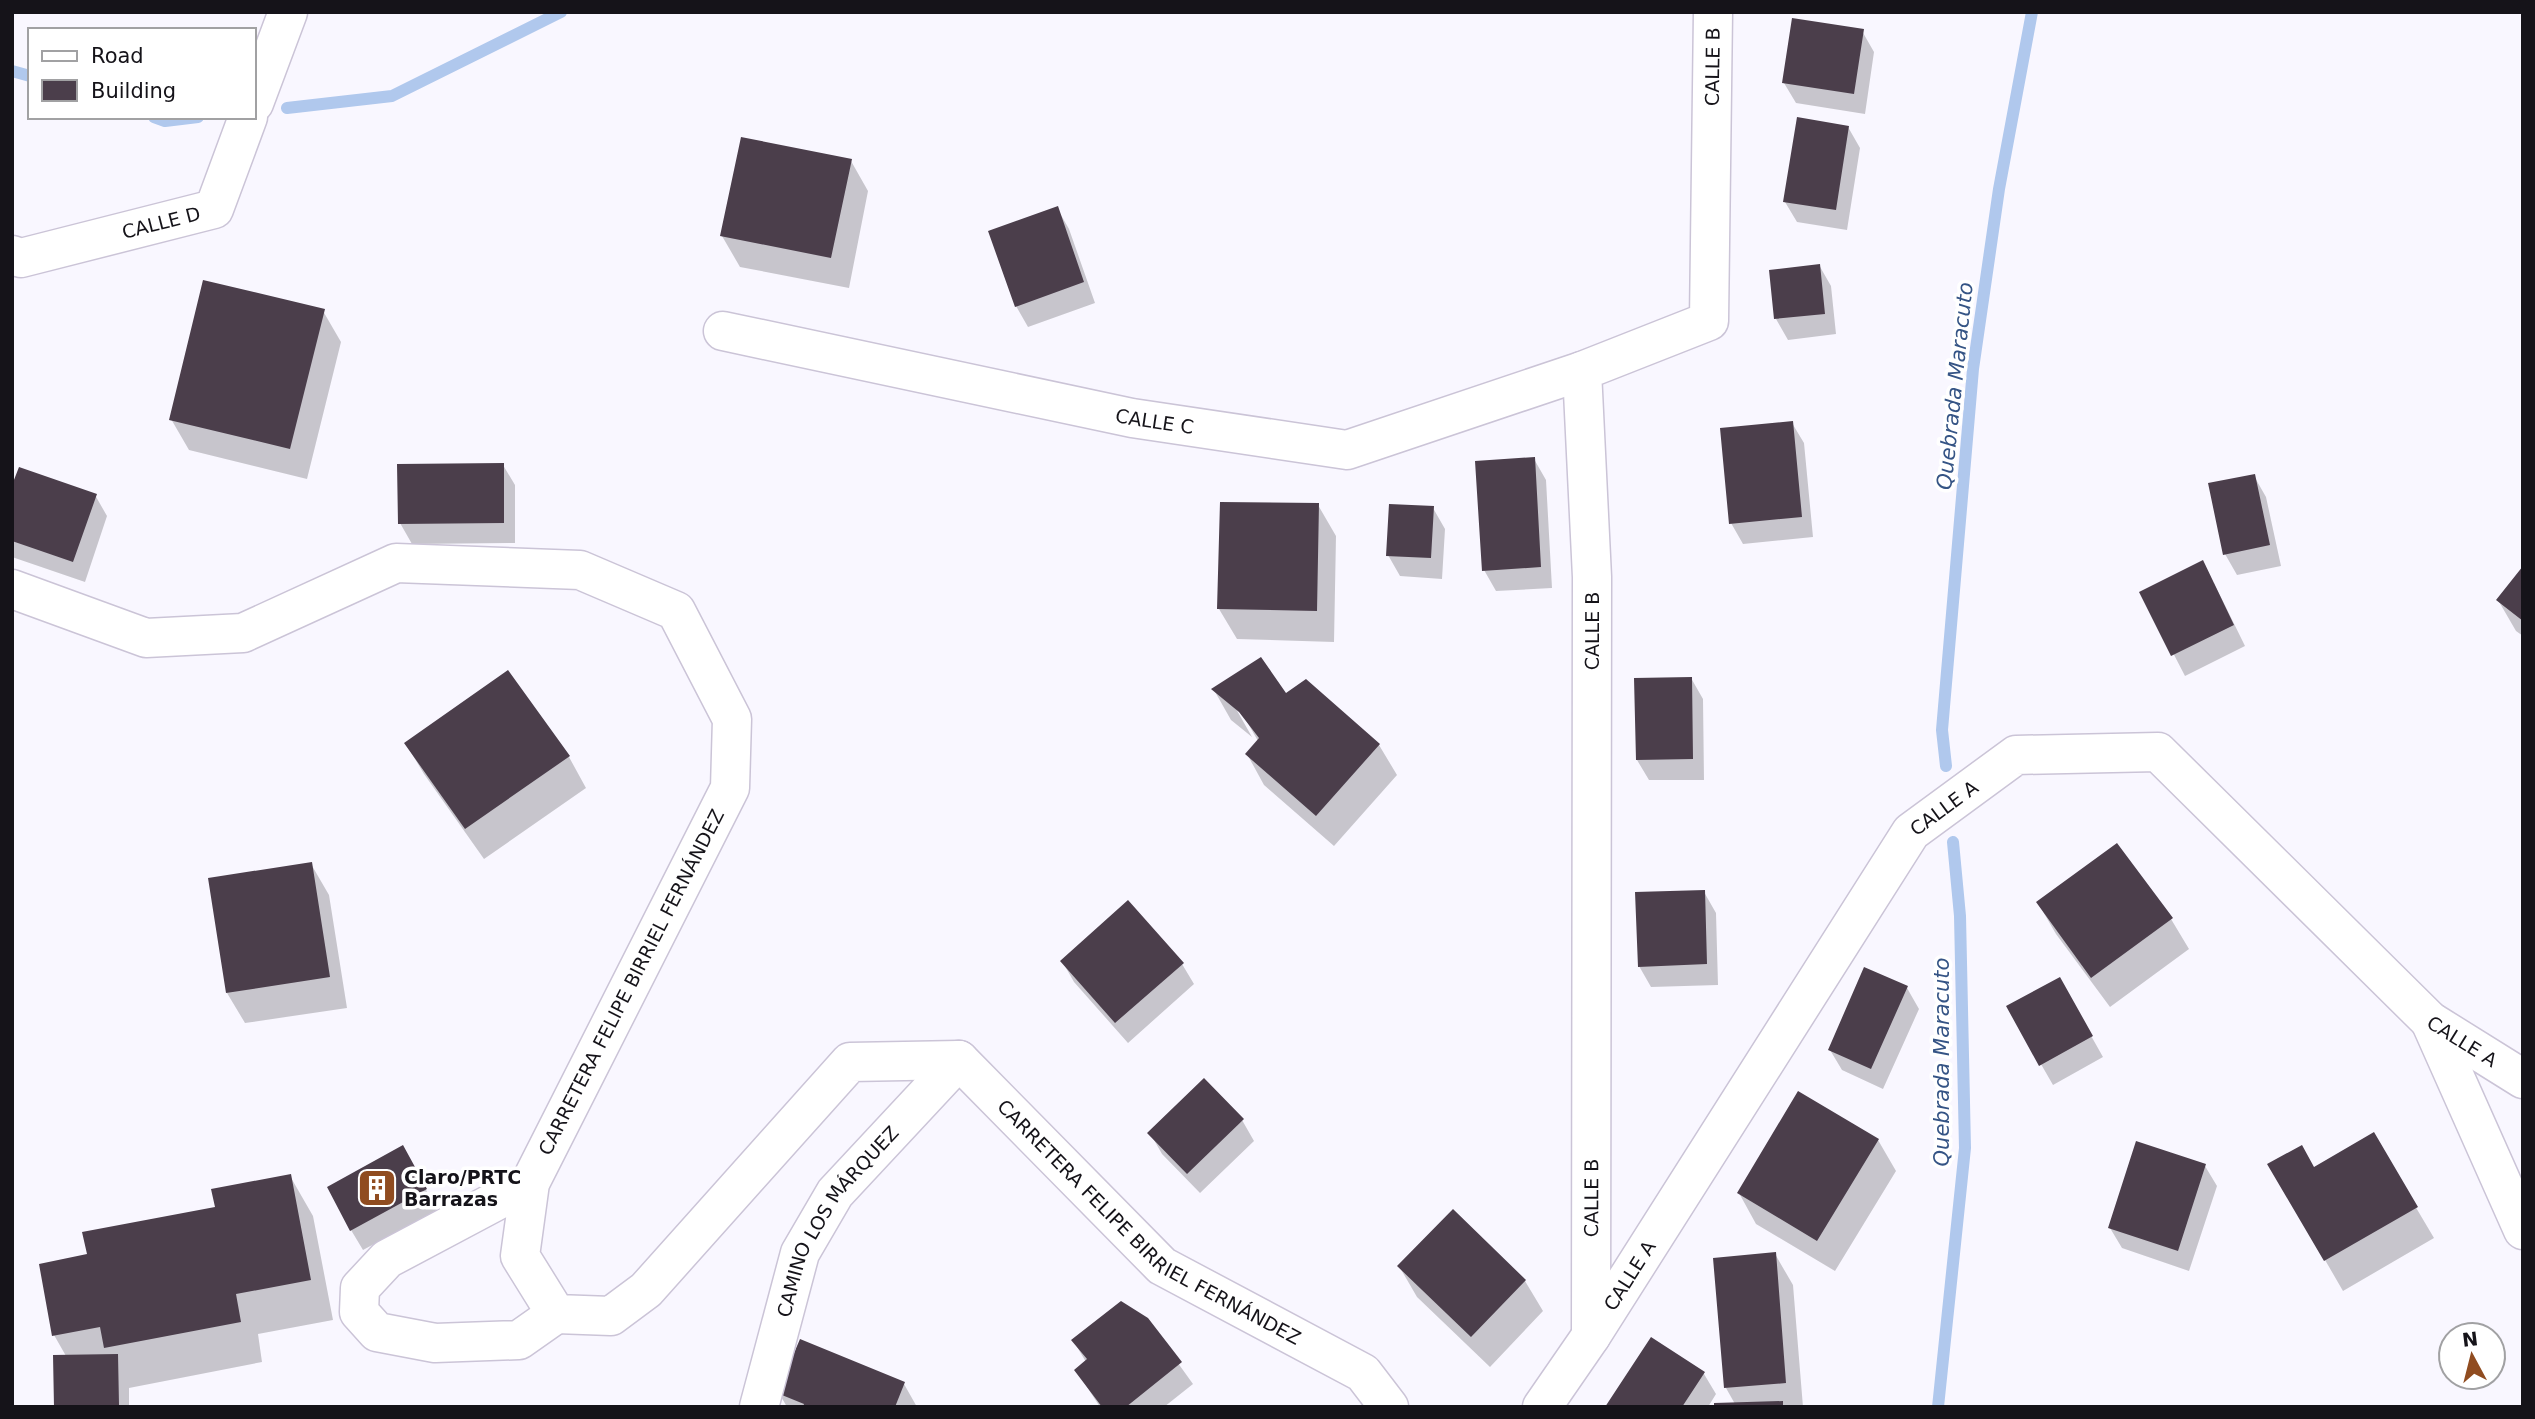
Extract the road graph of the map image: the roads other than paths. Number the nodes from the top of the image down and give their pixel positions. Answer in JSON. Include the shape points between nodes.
{"nodes":[{"id":1,"x":288,"y":12,"type":"edge"},
{"id":2,"x":1713,"y":12,"type":"edge"},
{"id":3,"x":256,"y":98,"type":"edge"},
{"id":4,"x":247,"y":119,"type":"edge"},
{"id":5,"x":12,"y":254,"type":"edge"},
{"id":6,"x":723,"y":331,"type":"dead end"},
{"id":7,"x":1582,"y":371,"type":"junction"},
{"id":8,"x":12,"y":589,"type":"edge"},
{"id":9,"x":2430,"y":1021,"type":"junction"},
{"id":10,"x":959,"y":1060,"type":"junction"},
{"id":11,"x":2523,"y":1079,"type":"edge"},
{"id":12,"x":530,"y":1183,"type":"junction"},
{"id":13,"x":2523,"y":1230,"type":"edge"},
{"id":14,"x":556,"y":1314,"type":"junction"},
{"id":15,"x":1591,"y":1336,"type":"junction"},
{"id":16,"x":759,"y":1407,"type":"edge"},
{"id":17,"x":1389,"y":1407,"type":"edge"},
{"id":18,"x":1542,"y":1407,"type":"edge"}],
"edges":[{"from":1,"to":3,"type":"street"},
{"from":2,"to":7,"type":"street","name":"CALLE B","via":[[1709,321]]},
{"from":4,"to":5,"type":"street","name":"CALLE D","via":[[214,209],[21,258]]},
{"from":6,"to":7,"type":"street","name":"CALLE C","via":[[1132,418],[1347,450]]},
{"from":7,"to":15,"type":"street","name":"CALLE B","via":[[1592,577]]},
{"from":8,"to":12,"type":"street","name":"CARRETERA FELIPE BIRRIEL FERNÁNDEZ","via":[[146,638],[243,633],[396,563],[580,570],[676,611],[732,719],[730,788]]},
{"from":9,"to":11,"type":"street","name":"CALLE A"},
{"from":9,"to":13,"type":"street"},
{"from":9,"to":15,"type":"street","name":"CALLE A","via":[[2158,752],[2017,755],[1911,832]]},
{"from":10,"to":14,"type":"street","via":[[850,1062],[646,1290],[611,1316]]},
{"from":10,"to":16,"type":"street","name":"CAMINO LOS MÁRQUEZ","via":[[835,1193],[800,1252]]},
{"from":10,"to":17,"type":"street","name":"CARRETERA FELIPE BIRRIEL FERNÁNDEZ","via":[[1162,1266],[1363,1373]]},
{"from":12,"to":14,"type":"street","name":"CARRETERA FELIPE BIRRIEL FERNÁNDEZ","via":[[520,1256]]},
{"from":12,"to":14,"type":"street","via":[[387,1259],[360,1288],[359,1312],[377,1332],[435,1343],[519,1340]]},
{"from":15,"to":18,"type":"street","name":"CALLE A"}]}
